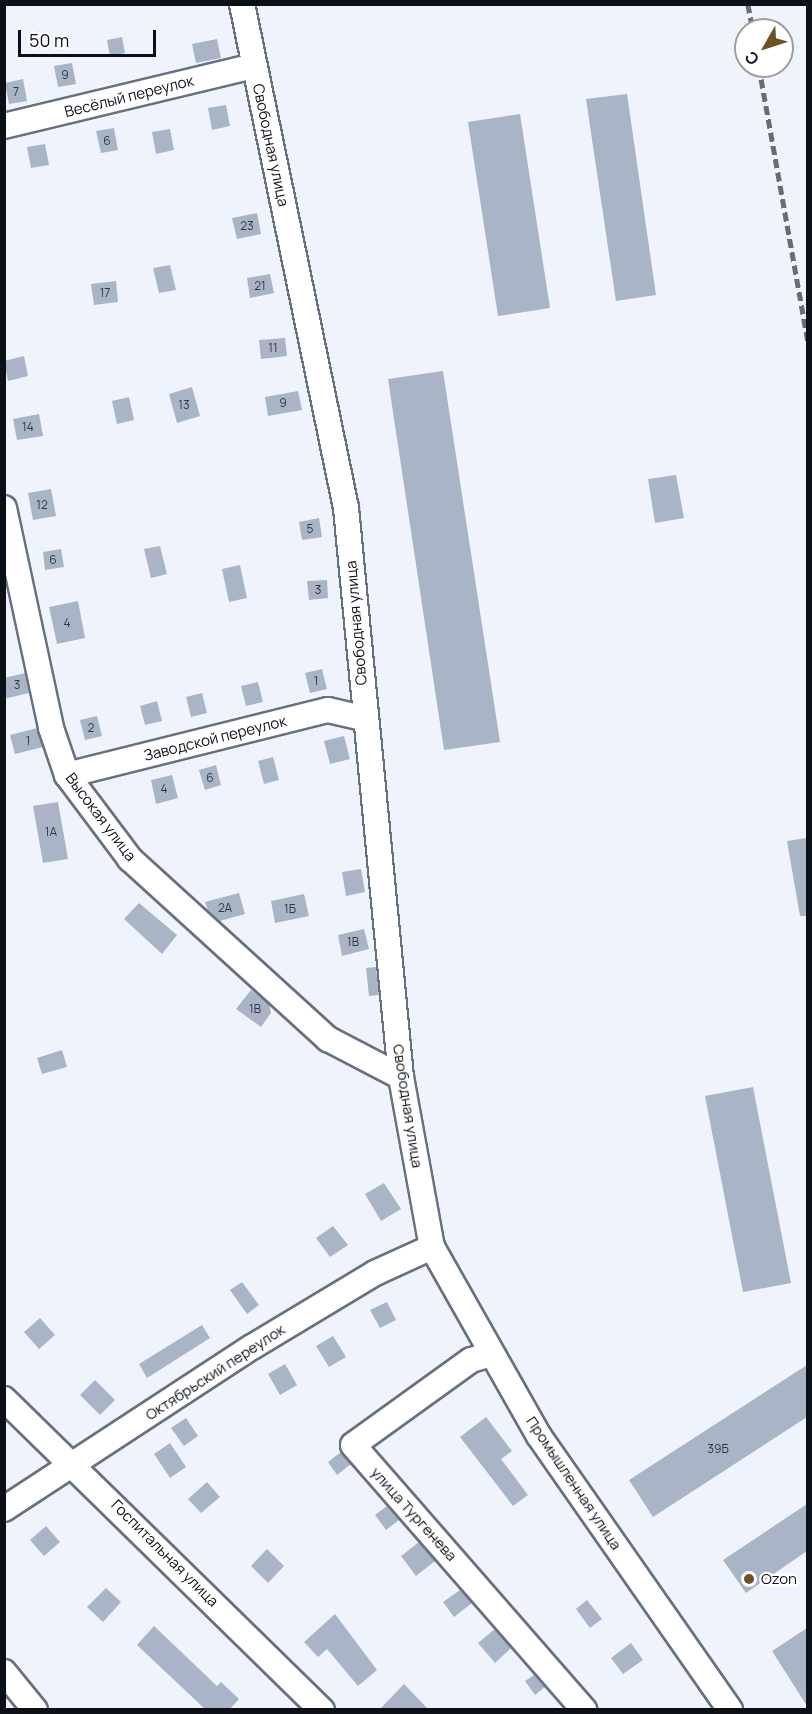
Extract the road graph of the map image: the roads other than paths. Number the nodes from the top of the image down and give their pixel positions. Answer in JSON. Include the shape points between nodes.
{"nodes":[{"id":1,"x":242,"y":4,"type":"edge"},
{"id":2,"x":254,"y":66,"type":"junction"},
{"id":3,"x":4,"y":126,"type":"edge"},
{"id":4,"x":4,"y":508,"type":"edge"},
{"id":5,"x":364,"y":718,"type":"junction"},
{"id":6,"x":67,"y":775,"type":"junction"},
{"id":7,"x":401,"y":1077,"type":"junction"},
{"id":8,"x":432,"y":1247,"type":"junction"},
{"id":9,"x":491,"y":1354,"type":"junction"},
{"id":10,"x":4,"y":1399,"type":"edge"},
{"id":11,"x":76,"y":1463,"type":"junction"},
{"id":12,"x":4,"y":1509,"type":"edge"},
{"id":13,"x":4,"y":1672,"type":"edge"},
{"id":14,"x":35,"y":1710,"type":"edge"},
{"id":15,"x":322,"y":1710,"type":"edge"},
{"id":16,"x":584,"y":1710,"type":"edge"},
{"id":17,"x":730,"y":1710,"type":"edge"}],
"edges":[{"from":1,"to":2,"type":"street","name":"Свободная улица"},
{"from":2,"to":3,"type":"street","name":"Весёлый переулок"},
{"from":2,"to":5,"type":"street","name":"Свободная улица","via":[[346,508]]},
{"from":4,"to":6,"type":"street","name":"Высокая улица","via":[[51,728]]},
{"from":5,"to":6,"type":"street","name":"Заводской переулок","via":[[328,710]]},
{"from":5,"to":7,"type":"street","name":"Свободная улица"},
{"from":6,"to":7,"type":"street","name":"Высокая улица","via":[[130,859],[328,1039]]},
{"from":7,"to":8,"type":"street","name":"Свободная улица"},
{"from":8,"to":9,"type":"street","name":"Промышленная улица"},
{"from":8,"to":11,"type":"street","name":"Октябрьский переулок","via":[[375,1273],[271,1336]]},
{"from":9,"to":16,"type":"street","name":"улица Тургенева","via":[[471,1360],[353,1445]]},
{"from":9,"to":17,"type":"street","name":"Промышленная улица","via":[[539,1436]]},
{"from":10,"to":11,"type":"street","name":"Госпитальная улица"},
{"from":11,"to":12,"type":"street","name":"Октябрьский переулок"},
{"from":11,"to":15,"type":"street","name":"Госпитальная улица"},
{"from":13,"to":14,"type":"street"}]}
